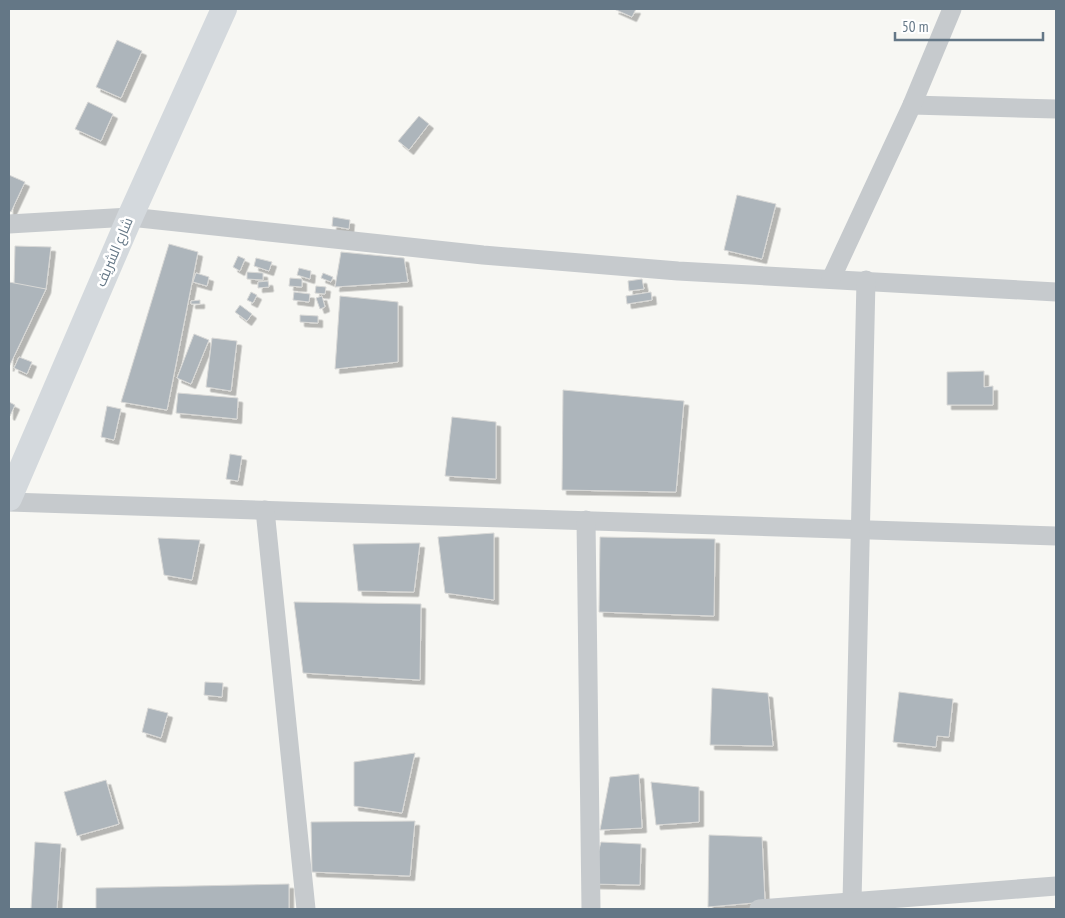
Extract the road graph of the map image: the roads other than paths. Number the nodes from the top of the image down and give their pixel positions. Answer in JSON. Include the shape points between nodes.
{"nodes":[{"id":1,"x":224,"y":9,"type":"edge"},
{"id":2,"x":952,"y":9,"type":"edge"},
{"id":3,"x":912,"y":104,"type":"junction"},
{"id":4,"x":1056,"y":109,"type":"edge"},
{"id":5,"x":130,"y":217,"type":"junction"},
{"id":6,"x":9,"y":224,"type":"edge"},
{"id":7,"x":831,"y":279,"type":"junction"},
{"id":8,"x":866,"y":280,"type":"junction"},
{"id":9,"x":1056,"y":292,"type":"edge"},
{"id":10,"x":9,"y":498,"type":"edge"},
{"id":11,"x":9,"y":502,"type":"edge"},
{"id":12,"x":265,"y":510,"type":"junction"},
{"id":13,"x":586,"y":520,"type":"junction"},
{"id":14,"x":861,"y":528,"type":"junction"},
{"id":15,"x":1056,"y":536,"type":"edge"},
{"id":16,"x":1056,"y":886,"type":"edge"},
{"id":17,"x":852,"y":902,"type":"junction"},
{"id":18,"x":925,"y":903,"type":"edge"},
{"id":19,"x":306,"y":909,"type":"edge"},
{"id":20,"x":591,"y":909,"type":"edge"},
{"id":21,"x":759,"y":909,"type":"edge"}],
"edges":[{"from":1,"to":5,"type":"main road","name":"شارع الشريف"},
{"from":2,"to":3,"type":"street"},
{"from":3,"to":4,"type":"street"},
{"from":3,"to":7,"type":"street"},
{"from":5,"to":6,"type":"street"},
{"from":5,"to":7,"type":"street","via":[[483,255],[678,271]]},
{"from":5,"to":10,"type":"main road","name":"شارع الشريف"},
{"from":7,"to":8,"type":"street"},
{"from":8,"to":9,"type":"street"},
{"from":8,"to":14,"type":"street"},
{"from":11,"to":12,"type":"street"},
{"from":12,"to":13,"type":"street"},
{"from":12,"to":19,"type":"street"},
{"from":13,"to":14,"type":"street"},
{"from":13,"to":20,"type":"street"},
{"from":14,"to":15,"type":"street"},
{"from":14,"to":17,"type":"street"},
{"from":16,"to":18,"type":"street"},
{"from":17,"to":18,"type":"street"},
{"from":17,"to":21,"type":"street"}]}
